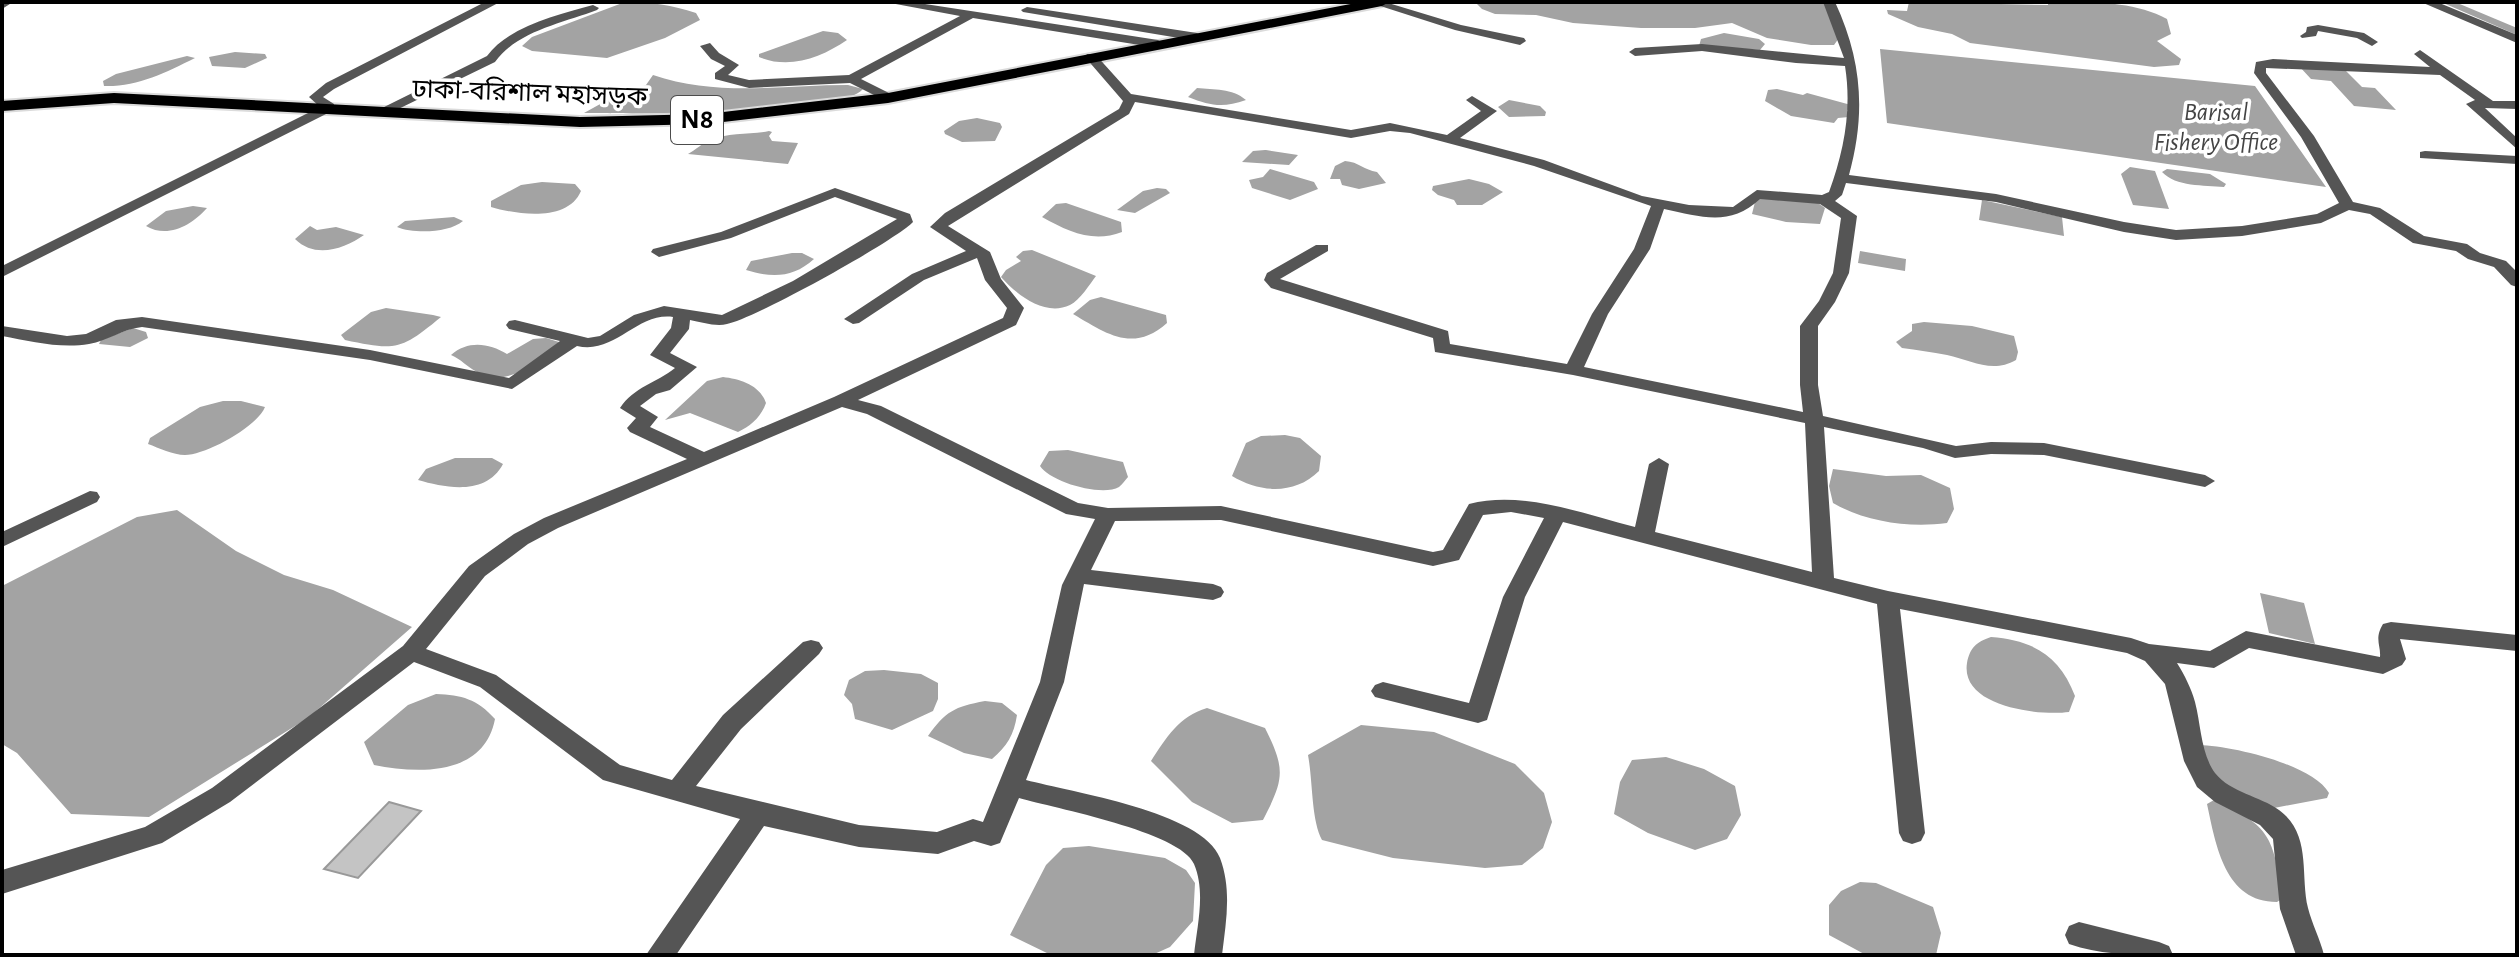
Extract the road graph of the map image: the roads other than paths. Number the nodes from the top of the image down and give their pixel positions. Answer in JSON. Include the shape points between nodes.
{"nodes":[{"id":1,"x":7,"y":2,"type":"edge"},
{"id":2,"x":494,"y":2,"type":"edge"},
{"id":3,"x":891,"y":2,"type":"edge"},
{"id":4,"x":1379,"y":2,"type":"edge"},
{"id":5,"x":1829,"y":2,"type":"edge"},
{"id":6,"x":2427,"y":2,"type":"edge"},
{"id":7,"x":2458,"y":2,"type":"edge"},
{"id":8,"x":2,"y":6,"type":"edge"},
{"id":9,"x":593,"y":8,"type":"dead end"},
{"id":10,"x":1027,"y":10,"type":"dead end"},
{"id":11,"x":971,"y":15,"type":"junction"},
{"id":12,"x":2517,"y":27,"type":"edge"},
{"id":13,"x":2306,"y":36,"type":"dead end"},
{"id":14,"x":1197,"y":37,"type":"junction"},
{"id":15,"x":2517,"y":39,"type":"edge"},
{"id":16,"x":1520,"y":41,"type":"dead end"},
{"id":17,"x":2372,"y":42,"type":"dead end"},
{"id":18,"x":1158,"y":44,"type":"junction"},
{"id":19,"x":706,"y":46,"type":"dead end"},
{"id":20,"x":1635,"y":52,"type":"dead end"},
{"id":21,"x":2420,"y":54,"type":"dead end"},
{"id":22,"x":1091,"y":57,"type":"junction"},
{"id":23,"x":1848,"y":62,"type":"junction"},
{"id":24,"x":2440,"y":71,"type":"junction"},
{"id":25,"x":852,"y":79,"type":"junction"},
{"id":26,"x":884,"y":95,"type":"junction"},
{"id":27,"x":1127,"y":97,"type":"junction"},
{"id":28,"x":1472,"y":100,"type":"dead end"},
{"id":29,"x":2489,"y":104,"type":"junction"},
{"id":30,"x":2517,"y":105,"type":"edge"},
{"id":31,"x":2,"y":106,"type":"edge"},
{"id":32,"x":329,"y":107,"type":"junction"},
{"id":33,"x":383,"y":111,"type":"junction"},
{"id":34,"x":1450,"y":139,"type":"junction"},
{"id":35,"x":2517,"y":145,"type":"edge"},
{"id":36,"x":2425,"y":155,"type":"dead end"},
{"id":37,"x":2517,"y":160,"type":"edge"},
{"id":38,"x":1842,"y":178,"type":"junction"},
{"id":39,"x":1824,"y":200,"type":"junction"},
{"id":40,"x":1659,"y":204,"type":"junction"},
{"id":41,"x":2347,"y":205,"type":"junction"},
{"id":42,"x":905,"y":222,"type":"junction"},
{"id":43,"x":938,"y":227,"type":"junction"},
{"id":44,"x":1322,"y":248,"type":"dead end"},
{"id":45,"x":980,"y":251,"type":"junction"},
{"id":46,"x":659,"y":252,"type":"dead end"},
{"id":47,"x":2,"y":272,"type":"edge"},
{"id":48,"x":2517,"y":282,"type":"edge"},
{"id":49,"x":682,"y":314,"type":"junction"},
{"id":50,"x":853,"y":319,"type":"dead end"},
{"id":51,"x":515,"y":325,"type":"dead end"},
{"id":52,"x":2,"y":331,"type":"edge"},
{"id":53,"x":572,"y":341,"type":"junction"},
{"id":54,"x":1573,"y":370,"type":"junction"},
{"id":55,"x":841,"y":401,"type":"junction"},
{"id":56,"x":1814,"y":420,"type":"junction"},
{"id":57,"x":704,"y":459,"type":"junction"},
{"id":58,"x":1659,"y":464,"type":"dead end"},
{"id":59,"x":2205,"y":481,"type":"dead end"},
{"id":60,"x":90,"y":497,"type":"dead end"},
{"id":61,"x":1557,"y":514,"type":"junction"},
{"id":62,"x":1108,"y":515,"type":"junction"},
{"id":63,"x":1644,"y":535,"type":"junction"},
{"id":64,"x":2,"y":540,"type":"edge"},
{"id":65,"x":1078,"y":576,"type":"junction"},
{"id":66,"x":1823,"y":580,"type":"junction"},
{"id":67,"x":1213,"y":592,"type":"dead end"},
{"id":68,"x":1888,"y":599,"type":"junction"},
{"id":69,"x":2517,"y":643,"type":"edge"},
{"id":70,"x":811,"y":648,"type":"dead end"},
{"id":71,"x":2149,"y":650,"type":"junction"},
{"id":72,"x":411,"y":652,"type":"junction"},
{"id":73,"x":1383,"y":691,"type":"dead end"},
{"id":74,"x":1011,"y":786,"type":"junction"},
{"id":75,"x":677,"y":792,"type":"junction"},
{"id":76,"x":758,"y":814,"type":"junction"},
{"id":77,"x":1912,"y":833,"type":"dead end"},
{"id":78,"x":9,"y":876,"type":"edge"},
{"id":79,"x":2079,"y":935,"type":"dead end"},
{"id":80,"x":660,"y":955,"type":"edge"},
{"id":81,"x":1208,"y":955,"type":"edge"},
{"id":82,"x":2159,"y":955,"type":"edge"},
{"id":83,"x":2310,"y":955,"type":"edge"}],
"edges":[{"from":1,"to":8,"type":"street"},
{"from":2,"to":32,"type":"street","via":[[315,97]]},
{"from":3,"to":11,"type":"street"},
{"from":4,"to":14,"type":"highway","name":"ঢাকা-বরিশাল মহাসড়ক","number":"N8"},
{"from":4,"to":16,"type":"street"},
{"from":5,"to":23,"type":"street","via":[[1843,31]]},
{"from":6,"to":15,"type":"street"},
{"from":7,"to":12,"type":"street"},
{"from":9,"to":33,"type":"street","via":[[510,40],[491,59]]},
{"from":10,"to":14,"type":"street"},
{"from":11,"to":18,"type":"street"},
{"from":11,"to":25,"type":"street"},
{"from":13,"to":17,"type":"street","via":[[2318,28]]},
{"from":14,"to":18,"type":"highway","name":"ঢাকা-বরিশাল মহাসড়ক","number":"N8"},
{"from":18,"to":22,"type":"highway","name":"ঢাকা-বরিশাল মহাসড়ক","number":"N8"},
{"from":19,"to":25,"type":"street","via":[[733,65],[719,76],[733,81]]},
{"from":20,"to":23,"type":"street","via":[[1709,48]]},
{"from":21,"to":24,"type":"street"},
{"from":22,"to":26,"type":"highway","name":"ঢাকা-বরিশাল মহাসড়ক","number":"N8"},
{"from":22,"to":27,"type":"street"},
{"from":23,"to":38,"type":"street","via":[[1855,104]]},
{"from":24,"to":29,"type":"street"},
{"from":24,"to":41,"type":"street","via":[[2260,65],[2260,73],[2307,136]]},
{"from":25,"to":26,"type":"street"},
{"from":26,"to":33,"type":"highway","name":"ঢাকা-বরিশাল মহাসড়ক","number":"N8","via":[[782,112],[627,122]]},
{"from":27,"to":34,"type":"street","via":[[1351,134],[1390,127]]},
{"from":27,"to":43,"type":"street","via":[[1118,116]]},
{"from":28,"to":34,"type":"street","via":[[1490,111]]},
{"from":29,"to":30,"type":"street"},
{"from":29,"to":35,"type":"street","via":[[2473,104]]},
{"from":31,"to":32,"type":"highway","name":"ঢাকা-বরিশাল মহাসড়ক","number":"N8","via":[[114,98]]},
{"from":32,"to":33,"type":"highway","name":"ঢাকা-বরিশাল মহাসড়ক","number":"N8"},
{"from":32,"to":47,"type":"street"},
{"from":34,"to":40,"type":"street"},
{"from":36,"to":37,"type":"street"},
{"from":38,"to":39,"type":"street","via":[[1835,195]]},
{"from":38,"to":41,"type":"street","via":[[1996,198],[2176,235],[2321,218]]},
{"from":39,"to":40,"type":"street","via":[[1757,194],[1742,208],[1724,212]]},
{"from":39,"to":56,"type":"street","via":[[1849,216],[1841,273],[1809,326]]},
{"from":40,"to":54,"type":"street","via":[[1642,249],[1600,314]]},
{"from":41,"to":48,"type":"street","via":[[2375,211],[2419,240],[2461,247],[2500,264]]},
{"from":42,"to":43,"type":"street"},
{"from":42,"to":46,"type":"street","via":[[905,217],[835,192],[726,235]]},
{"from":42,"to":49,"type":"street","via":[[736,316],[724,320]]},
{"from":43,"to":45,"type":"street"},
{"from":44,"to":54,"type":"street","via":[[1272,280],[1442,335],[1441,348]]},
{"from":45,"to":50,"type":"street","via":[[918,277]]},
{"from":45,"to":55,"type":"street","via":[[1016,315]]},
{"from":49,"to":53,"type":"street","via":[[664,311],[605,340]]},
{"from":49,"to":57,"type":"street","via":[[680,329],[659,355],[688,367],[629,408],[649,417],[637,428]]},
{"from":51,"to":53,"type":"street"},
{"from":52,"to":53,"type":"street","via":[[67,341],[142,322],[356,352],[512,384]]},
{"from":54,"to":56,"type":"street"},
{"from":55,"to":57,"type":"street"},
{"from":55,"to":62,"type":"street","via":[[874,410],[1073,509]]},
{"from":56,"to":59,"type":"street","via":[[1955,452],[2044,449]]},
{"from":56,"to":66,"type":"street"},
{"from":57,"to":72,"type":"street","via":[[521,539],[477,571]]},
{"from":58,"to":63,"type":"street"},
{"from":60,"to":64,"type":"street"},
{"from":61,"to":62,"type":"street","via":[[1511,506],[1476,509],[1451,555],[1433,559],[1221,513]]},
{"from":61,"to":63,"type":"street"},
{"from":61,"to":73,"type":"street","via":[[1514,597],[1478,714]]},
{"from":62,"to":65,"type":"street"},
{"from":63,"to":66,"type":"street"},
{"from":65,"to":67,"type":"street"},
{"from":65,"to":74,"type":"street","via":[[1052,682]]},
{"from":66,"to":68,"type":"street"},
{"from":68,"to":71,"type":"street"},
{"from":68,"to":77,"type":"street"},
{"from":69,"to":71,"type":"street","via":[[2391,630],[2388,643],[2394,659],[2383,666],[2246,639],[2214,660]]},
{"from":70,"to":75,"type":"street","via":[[732,722]]},
{"from":71,"to":83,"type":"street","via":[[2174,675],[2193,759],[2208,784],[2274,822],[2285,834],[2294,909]]},
{"from":72,"to":75,"type":"street","via":[[488,681],[612,773]]},
{"from":72,"to":78,"type":"street","via":[[183,820],[122,846]]},
{"from":74,"to":76,"type":"street","via":[[991,835],[973,830],[938,843],[859,836]]},
{"from":74,"to":81,"type":"street","via":[[1169,828],[1195,844],[1207,859],[1215,898]]},
{"from":75,"to":76,"type":"street"},
{"from":76,"to":80,"type":"street"},
{"from":79,"to":82,"type":"street"}]}
